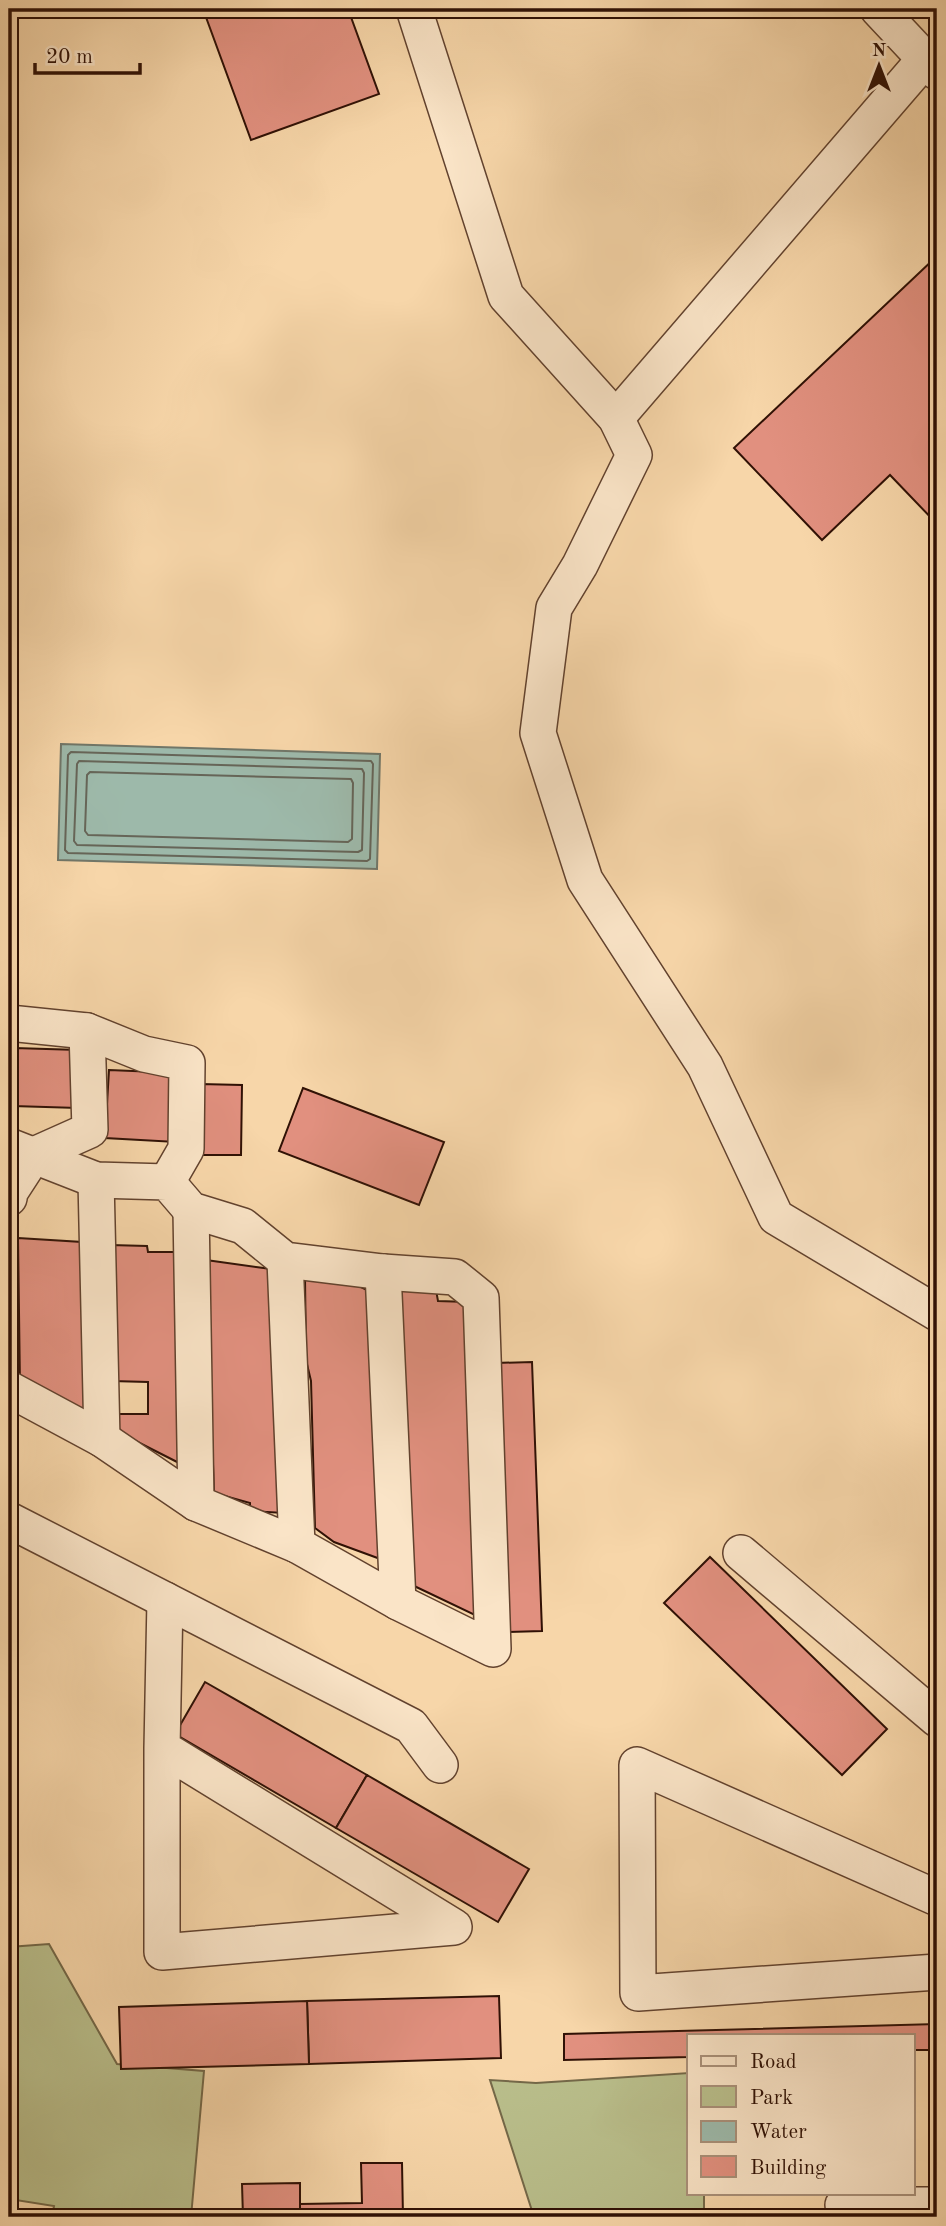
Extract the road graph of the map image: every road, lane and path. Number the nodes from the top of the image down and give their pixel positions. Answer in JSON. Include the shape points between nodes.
{"nodes":[{"id":1,"x":414,"y":9,"type":"edge"},
{"id":2,"x":878,"y":9,"type":"edge"},
{"id":3,"x":931,"y":66,"type":"edge"},
{"id":4,"x":616,"y":418,"type":"junction"},
{"id":5,"x":9,"y":1023,"type":"edge"},
{"id":6,"x":87,"y":1031,"type":"junction"},
{"id":7,"x":21,"y":1150,"type":"edge"},
{"id":8,"x":96,"y":1180,"type":"junction"},
{"id":9,"x":167,"y":1182,"type":"junction"},
{"id":10,"x":9,"y":1198,"type":"edge"},
{"id":11,"x":191,"y":1210,"type":"junction"},
{"id":12,"x":285,"y":1260,"type":"junction"},
{"id":13,"x":383,"y":1272,"type":"junction"},
{"id":14,"x":937,"y":1313,"type":"edge"},
{"id":15,"x":9,"y":1389,"type":"edge"},
{"id":16,"x":102,"y":1439,"type":"junction"},
{"id":17,"x":196,"y":1503,"type":"junction"},
{"id":18,"x":9,"y":1520,"type":"edge"},
{"id":19,"x":297,"y":1545,"type":"junction"},
{"id":20,"x":741,"y":1553,"type":"dead end"},
{"id":21,"x":165,"y":1600,"type":"junction"},
{"id":22,"x":398,"y":1602,"type":"junction"},
{"id":23,"x":937,"y":1719,"type":"edge"},
{"id":24,"x":162,"y":1748,"type":"junction"},
{"id":25,"x":440,"y":1765,"type":"dead end"},
{"id":26,"x":937,"y":1898,"type":"edge"},
{"id":27,"x":937,"y":1972,"type":"edge"},
{"id":28,"x":844,"y":2205,"type":"dead end"},
{"id":29,"x":937,"y":2205,"type":"edge"}],
"edges":[{"from":1,"to":4,"type":"lane","via":[[506,296]]},
{"from":2,"to":3,"type":"lane"},
{"from":3,"to":4,"type":"lane"},
{"from":4,"to":14,"type":"lane","via":[[634,455],[554,608],[538,733],[585,880],[705,1066],[776,1217]]},
{"from":5,"to":6,"type":"lane"},
{"from":6,"to":7,"type":"lane","via":[[90,1130]]},
{"from":6,"to":9,"type":"lane","via":[[144,1054],[187,1063],[186,1149]]},
{"from":7,"to":8,"type":"lane"},
{"from":7,"to":10,"type":"lane"},
{"from":8,"to":9,"type":"lane"},
{"from":8,"to":16,"type":"lane"},
{"from":9,"to":11,"type":"lane"},
{"from":11,"to":12,"type":"lane","via":[[243,1226]]},
{"from":11,"to":17,"type":"lane"},
{"from":12,"to":13,"type":"lane"},
{"from":12,"to":19,"type":"lane"},
{"from":13,"to":22,"type":"lane"},
{"from":13,"to":22,"type":"lane","via":[[455,1277],[481,1298],[494,1649]]},
{"from":15,"to":16,"type":"lane"},
{"from":16,"to":17,"type":"lane"},
{"from":17,"to":19,"type":"lane"},
{"from":18,"to":21,"type":"lane"},
{"from":19,"to":22,"type":"lane"},
{"from":20,"to":23,"type":"lane"},
{"from":21,"to":24,"type":"lane"},
{"from":21,"to":25,"type":"lane","via":[[411,1726]]},
{"from":24,"to":24,"type":"lane","via":[[267,1812],[454,1927],[162,1952]]},
{"from":26,"to":27,"type":"lane","via":[[637,1765],[638,1993]]},
{"from":28,"to":29,"type":"lane"}]}
